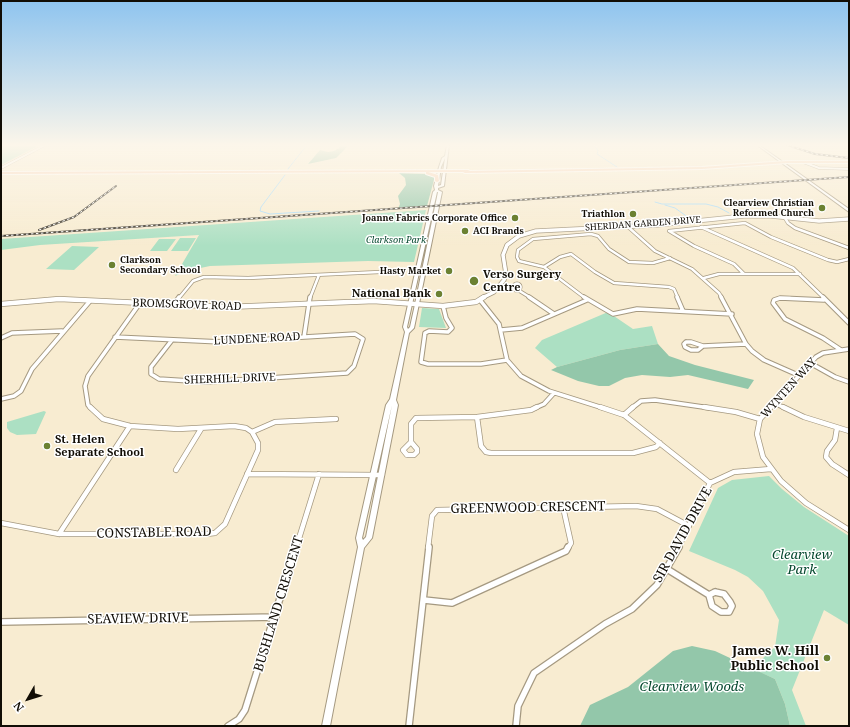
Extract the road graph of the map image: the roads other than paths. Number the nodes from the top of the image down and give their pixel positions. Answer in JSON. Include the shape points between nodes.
{"nodes":[{"id":1,"x":443,"y":179,"type":"edge"},
{"id":2,"x":803,"y":179,"type":"edge"},
{"id":3,"x":437,"y":181,"type":"edge"},
{"id":4,"x":437,"y":188,"type":"junction"},
{"id":5,"x":848,"y":210,"type":"edge"},
{"id":6,"x":785,"y":218,"type":"junction"},
{"id":7,"x":849,"y":219,"type":"edge"},
{"id":8,"x":627,"y":226,"type":"junction"},
{"id":9,"x":700,"y":227,"type":"junction"},
{"id":10,"x":849,"y":248,"type":"edge"},
{"id":11,"x":670,"y":258,"type":"junction"},
{"id":12,"x":849,"y":259,"type":"edge"},
{"id":13,"x":544,"y":268,"type":"junction"},
{"id":14,"x":380,"y":272,"type":"dead end"},
{"id":15,"x":744,"y":274,"type":"junction"},
{"id":16,"x":800,"y":274,"type":"junction"},
{"id":17,"x":319,"y":275,"type":"junction"},
{"id":18,"x":704,"y":278,"type":"junction"},
{"id":19,"x":518,"y":290,"type":"dead end"},
{"id":20,"x":480,"y":300,"type":"junction"},
{"id":21,"x":587,"y":300,"type":"junction"},
{"id":22,"x":824,"y":300,"type":"junction"},
{"id":23,"x":90,"y":301,"type":"junction"},
{"id":24,"x":140,"y":303,"type":"junction"},
{"id":25,"x":411,"y":303,"type":"junction"},
{"id":26,"x":1,"y":304,"type":"edge"},
{"id":27,"x":174,"y":304,"type":"junction"},
{"id":28,"x":308,"y":304,"type":"junction"},
{"id":29,"x":417,"y":304,"type":"junction"},
{"id":30,"x":443,"y":306,"type":"junction"},
{"id":31,"x":684,"y":311,"type":"junction"},
{"id":32,"x":554,"y":314,"type":"junction"},
{"id":33,"x":732,"y":314,"type":"junction"},
{"id":34,"x":849,"y":323,"type":"edge"},
{"id":35,"x":501,"y":330,"type":"junction"},
{"id":36,"x":62,"y":331,"type":"junction"},
{"id":37,"x":407,"y":332,"type":"junction"},
{"id":38,"x":115,"y":337,"type":"junction"},
{"id":39,"x":304,"y":337,"type":"junction"},
{"id":40,"x":1,"y":338,"type":"edge"},
{"id":41,"x":172,"y":340,"type":"junction"},
{"id":42,"x":746,"y":344,"type":"junction"},
{"id":43,"x":703,"y":346,"type":"junction"},
{"id":44,"x":849,"y":349,"type":"edge"},
{"id":45,"x":841,"y":350,"type":"junction"},
{"id":46,"x":507,"y":360,"type":"junction"},
{"id":47,"x":810,"y":363,"type":"junction"},
{"id":48,"x":351,"y":371,"type":"joint"},
{"id":49,"x":798,"y":375,"type":"junction"},
{"id":50,"x":849,"y":382,"type":"edge"},
{"id":51,"x":554,"y":393,"type":"junction"},
{"id":52,"x":1,"y":399,"type":"edge"},
{"id":53,"x":394,"y":400,"type":"junction"},
{"id":54,"x":774,"y":403,"type":"junction"},
{"id":55,"x":624,"y":415,"type":"junction"},
{"id":56,"x":477,"y":417,"type":"junction"},
{"id":57,"x":336,"y":419,"type":"dead end"},
{"id":58,"x":760,"y":419,"type":"junction"},
{"id":59,"x":130,"y":426,"type":"junction"},
{"id":60,"x":837,"y":428,"type":"junction"},
{"id":61,"x":201,"y":429,"type":"junction"},
{"id":62,"x":849,"y":431,"type":"edge"},
{"id":63,"x":252,"y":432,"type":"junction"},
{"id":64,"x":411,"y":442,"type":"dead end"},
{"id":65,"x":660,"y":443,"type":"junction"},
{"id":66,"x":771,"y":469,"type":"junction"},
{"id":67,"x":176,"y":470,"type":"dead end"},
{"id":68,"x":247,"y":474,"type":"junction"},
{"id":69,"x":319,"y":474,"type":"junction"},
{"id":70,"x":372,"y":475,"type":"junction"},
{"id":71,"x":383,"y":475,"type":"junction"},
{"id":72,"x":849,"y":475,"type":"edge"},
{"id":73,"x":710,"y":483,"type":"junction"},
{"id":74,"x":563,"y":507,"type":"junction"},
{"id":75,"x":1,"y":523,"type":"edge"},
{"id":76,"x":689,"y":526,"type":"junction"},
{"id":77,"x":849,"y":530,"type":"edge"},
{"id":78,"x":59,"y":534,"type":"junction"},
{"id":79,"x":361,"y":547,"type":"junction"},
{"id":80,"x":667,"y":569,"type":"junction"},
{"id":81,"x":709,"y":595,"type":"junction"},
{"id":82,"x":424,"y":600,"type":"junction"},
{"id":83,"x":276,"y":617,"type":"junction"},
{"id":84,"x":1,"y":622,"type":"edge"},
{"id":85,"x":228,"y":726,"type":"edge"},
{"id":86,"x":326,"y":726,"type":"edge"},
{"id":87,"x":409,"y":726,"type":"edge"},
{"id":88,"x":516,"y":726,"type":"edge"}],
"edges":[{"from":1,"to":4,"type":"main road","via":[[442,186]]},
{"from":2,"to":5,"type":"main road"},
{"from":3,"to":4,"type":"main road"},
{"from":4,"to":25,"type":"main road"},
{"from":4,"to":29,"type":"main road","via":[[440,192]]},
{"from":6,"to":7,"type":"street","name":"SHERIDAN GARDEN DRIVE","via":[[819,221]]},
{"from":6,"to":8,"type":"street","name":"SHERIDAN GARDEN DRIVE","via":[[744,216]]},
{"from":6,"to":10,"type":"street","via":[[795,228]]},
{"from":8,"to":11,"type":"street","via":[[643,242]]},
{"from":8,"to":20,"type":"street","name":"SHERIDAN GARDEN DRIVE","via":[[542,230],[519,236],[504,250],[504,280],[494,292]]},
{"from":9,"to":12,"type":"street","via":[[747,223],[771,237],[828,260],[837,262]]},
{"from":9,"to":15,"type":"street","via":[[669,232],[734,264]]},
{"from":9,"to":16,"type":"street","via":[[784,264]]},
{"from":11,"to":13,"type":"street","via":[[653,263],[630,262],[609,249],[600,237],[593,234],[540,238],[527,242],[518,250],[518,260]]},
{"from":11,"to":18,"type":"street"},
{"from":13,"to":21,"type":"street"},
{"from":13,"to":31,"type":"street","via":[[560,257],[571,254],[614,283],[674,289]]},
{"from":14,"to":17,"type":"street"},
{"from":15,"to":16,"type":"street"},
{"from":15,"to":18,"type":"street","via":[[719,274]]},
{"from":16,"to":22,"type":"street"},
{"from":17,"to":27,"type":"street","via":[[204,277],[192,281]]},
{"from":17,"to":28,"type":"street"},
{"from":18,"to":33,"type":"street","via":[[719,293]]},
{"from":19,"to":32,"type":"street"},
{"from":20,"to":29,"type":"street","name":"SHERIDAN GARDEN DRIVE"},
{"from":20,"to":30,"type":"street","name":"SHERIDAN GARDEN DRIVE"},
{"from":20,"to":35,"type":"street","via":[[492,313]]},
{"from":21,"to":31,"type":"street","via":[[613,314],[637,310]]},
{"from":21,"to":32,"type":"street"},
{"from":22,"to":34,"type":"street"},
{"from":22,"to":45,"type":"street","via":[[780,298],[773,303],[784,319]]},
{"from":23,"to":24,"type":"street","name":"BROMSGROVE ROAD"},
{"from":23,"to":26,"type":"street","name":"BROMSGROVE ROAD","via":[[59,299]]},
{"from":23,"to":36,"type":"street"},
{"from":24,"to":27,"type":"street","name":"BROMSGROVE ROAD"},
{"from":24,"to":38,"type":"street"},
{"from":25,"to":28,"type":"street","name":"BROMSGROVE ROAD","via":[[373,301]]},
{"from":25,"to":29,"type":"street","name":"BROMSGROVE ROAD"},
{"from":25,"to":37,"type":"main road","via":[[405,327]]},
{"from":27,"to":28,"type":"street","name":"BROMSGROVE ROAD","via":[[227,307]]},
{"from":28,"to":39,"type":"street"},
{"from":29,"to":30,"type":"street","name":"SHERIDAN GARDEN DRIVE"},
{"from":29,"to":37,"type":"main road","via":[[412,328]]},
{"from":30,"to":46,"type":"street","via":[[452,328],[448,332],[425,333],[421,362],[481,364]]},
{"from":31,"to":33,"type":"street"},
{"from":32,"to":35,"type":"street","via":[[522,328]]},
{"from":33,"to":42,"type":"street"},
{"from":35,"to":46,"type":"street"},
{"from":36,"to":40,"type":"street","via":[[12,333]]},
{"from":36,"to":52,"type":"street","via":[[32,368],[21,391],[14,396]]},
{"from":37,"to":53,"type":"main road"},
{"from":38,"to":41,"type":"street","name":"LUNDENE ROAD"},
{"from":38,"to":59,"type":"street","via":[[88,376],[85,396],[94,413],[104,419]]},
{"from":39,"to":41,"type":"street","name":"LUNDENE ROAD","via":[[227,342]]},
{"from":39,"to":48,"type":"street","name":"LUNDENE ROAD","via":[[355,334],[362,337]]},
{"from":41,"to":48,"type":"street","name":"SHERHILL DRIVE","via":[[151,367],[152,374],[159,380],[206,382],[342,374]]},
{"from":42,"to":43,"type":"street"},
{"from":42,"to":49,"type":"street","via":[[757,356]]},
{"from":43,"to":43,"type":"street","via":[[691,342],[684,344],[694,351]]},
{"from":44,"to":45,"type":"street","name":"WYNTEN WAY"},
{"from":45,"to":47,"type":"street","name":"WYNTEN WAY","via":[[823,353]]},
{"from":46,"to":51,"type":"street","via":[[521,376]]},
{"from":47,"to":49,"type":"street","name":"WYNTEN WAY"},
{"from":47,"to":50,"type":"street"},
{"from":49,"to":54,"type":"street","name":"WYNTEN WAY"},
{"from":51,"to":55,"type":"street"},
{"from":51,"to":56,"type":"street","via":[[544,404],[536,408]]},
{"from":53,"to":70,"type":"main road","via":[[389,405]]},
{"from":53,"to":71,"type":"main road"},
{"from":54,"to":58,"type":"street","name":"WYNTEN WAY"},
{"from":54,"to":60,"type":"street"},
{"from":55,"to":58,"type":"street","via":[[641,401],[655,400],[736,412]]},
{"from":55,"to":65,"type":"street"},
{"from":56,"to":64,"type":"street","via":[[416,418],[411,424]]},
{"from":56,"to":65,"type":"street","via":[[481,446],[486,452],[491,453],[633,453],[656,447]]},
{"from":57,"to":63,"type":"street","via":[[275,422]]},
{"from":58,"to":66,"type":"street","name":"WYNTEN WAY","via":[[758,443]]},
{"from":59,"to":61,"type":"street"},
{"from":59,"to":78,"type":"street"},
{"from":60,"to":62,"type":"street"},
{"from":60,"to":72,"type":"street","via":[[835,440],[826,457]]},
{"from":61,"to":63,"type":"street","via":[[234,426]]},
{"from":61,"to":67,"type":"street"},
{"from":63,"to":68,"type":"street","name":"CONSTABLE ROAD","via":[[258,443],[258,450]]},
{"from":65,"to":73,"type":"street"},
{"from":66,"to":73,"type":"street","name":"SIR DAVID DRIVE","via":[[734,472]]},
{"from":66,"to":77,"type":"street","name":"WYNTEN WAY","via":[[795,494]]},
{"from":68,"to":69,"type":"street"},
{"from":68,"to":78,"type":"street","name":"CONSTABLE ROAD","via":[[225,524],[214,534]]},
{"from":69,"to":70,"type":"street"},
{"from":69,"to":83,"type":"street","name":"BUSHLAND CRESCENT"},
{"from":70,"to":71,"type":"street"},
{"from":70,"to":79,"type":"main road","via":[[359,538]]},
{"from":71,"to":79,"type":"main road","via":[[369,538]]},
{"from":73,"to":76,"type":"street","name":"SIR DAVID DRIVE"},
{"from":74,"to":76,"type":"street","name":"GREENWOOD CRESCENT","via":[[636,506],[656,509]]},
{"from":74,"to":82,"type":"street","via":[[571,543],[566,551],[452,603]]},
{"from":74,"to":82,"type":"street","name":"GREENWOOD CRESCENT","via":[[437,510],[432,516]]},
{"from":75,"to":78,"type":"street","name":"CONSTABLE ROAD"},
{"from":76,"to":80,"type":"street","name":"SIR DAVID DRIVE"},
{"from":79,"to":86,"type":"main road"},
{"from":80,"to":81,"type":"street"},
{"from":80,"to":88,"type":"street","name":"SIR DAVID DRIVE","via":[[657,585],[632,609],[605,624],[534,673],[518,706]]},
{"from":81,"to":81,"type":"street","via":[[715,592],[724,594],[730,602],[731,609],[725,613],[716,610],[710,602]]},
{"from":82,"to":87,"type":"street","name":"GREENWOOD CRESCENT"},
{"from":83,"to":84,"type":"street","name":"SEAVIEW DRIVE"},
{"from":83,"to":85,"type":"street","name":"BUSHLAND CRESCENT","via":[[246,710],[239,719]]}]}
